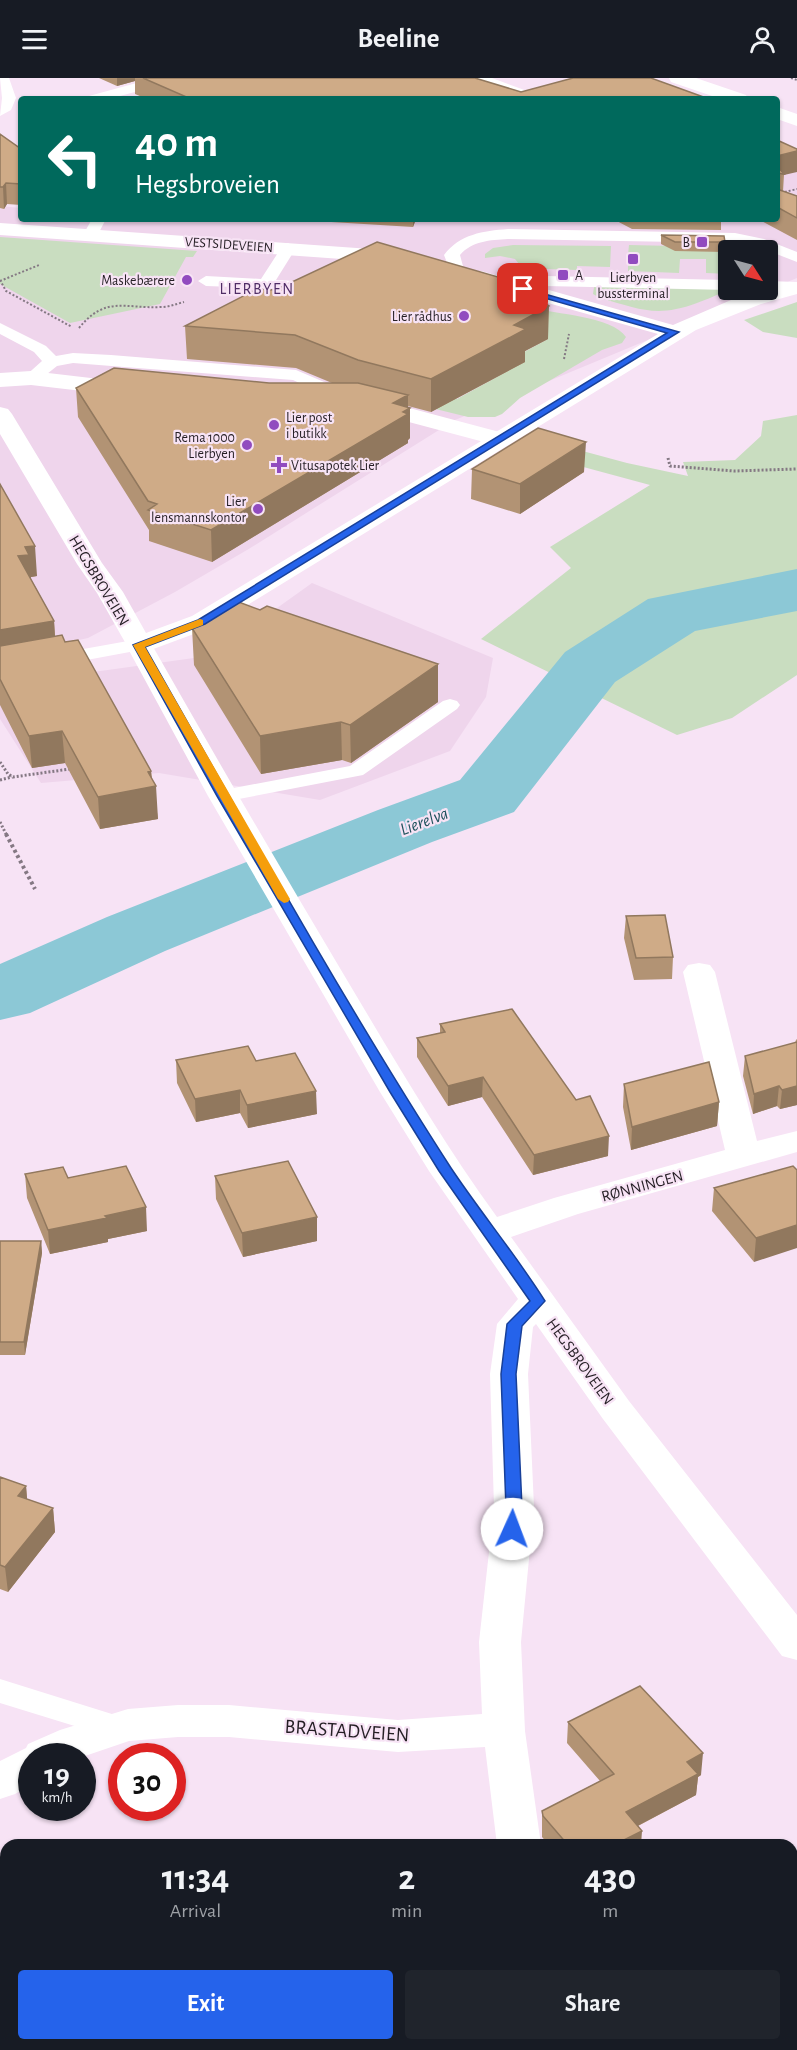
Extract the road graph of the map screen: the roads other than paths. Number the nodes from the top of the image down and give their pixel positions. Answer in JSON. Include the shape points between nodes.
{"nodes":[{"id":1,"x":3,"y":78,"type":"edge"},
{"id":2,"x":170,"y":78,"type":"edge"},
{"id":3,"x":476,"y":78,"type":"edge"},
{"id":4,"x":678,"y":78,"type":"edge"},
{"id":5,"x":105,"y":96,"type":"edge"},
{"id":6,"x":523,"y":96,"type":"edge"},
{"id":7,"x":730,"y":96,"type":"edge"},
{"id":8,"x":0,"y":112,"type":"edge"},
{"id":9,"x":780,"y":114,"type":"edge"},
{"id":10,"x":18,"y":115,"type":"edge"},
{"id":11,"x":0,"y":118,"type":"edge"},
{"id":12,"x":797,"y":120,"type":"edge"},
{"id":13,"x":95,"y":227,"type":"edge"},
{"id":14,"x":0,"y":229,"type":"edge"},
{"id":15,"x":288,"y":248,"type":"junction"},
{"id":16,"x":381,"y":255,"type":"junction"},
{"id":17,"x":797,"y":257,"type":"edge"},
{"id":18,"x":357,"y":269,"type":"edge"},
{"id":19,"x":456,"y":270,"type":"junction"},
{"id":20,"x":206,"y":281,"type":"dead end"},
{"id":21,"x":502,"y":283,"type":"junction"},
{"id":22,"x":266,"y":284,"type":"junction"},
{"id":23,"x":330,"y":284,"type":"edge"},
{"id":24,"x":718,"y":285,"type":"edge"},
{"id":25,"x":778,"y":287,"type":"edge"},
{"id":26,"x":797,"y":288,"type":"edge"},
{"id":27,"x":0,"y":328,"type":"edge"},
{"id":28,"x":675,"y":332,"type":"junction"},
{"id":29,"x":52,"y":362,"type":"junction"},
{"id":30,"x":31,"y":378,"type":"junction"},
{"id":31,"x":0,"y":380,"type":"edge"},
{"id":32,"x":143,"y":390,"type":"edge"},
{"id":33,"x":302,"y":403,"type":"edge"},
{"id":34,"x":359,"y":403,"type":"junction"},
{"id":35,"x":0,"y":414,"type":"edge"},
{"id":36,"x":500,"y":439,"type":"junction"},
{"id":37,"x":139,"y":645,"type":"junction"},
{"id":38,"x":0,"y":670,"type":"edge"},
{"id":39,"x":450,"y":705,"type":"dead end"},
{"id":40,"x":226,"y":801,"type":"junction"},
{"id":41,"x":699,"y":972,"type":"dead end"},
{"id":42,"x":794,"y":1145,"type":"edge"},
{"id":43,"x":744,"y":1157,"type":"junction"},
{"id":44,"x":489,"y":1232,"type":"junction"},
{"id":45,"x":538,"y":1301,"type":"junction"},
{"id":46,"x":797,"y":1645,"type":"edge"},
{"id":47,"x":0,"y":1691,"type":"edge"},
{"id":48,"x":120,"y":1728,"type":"junction"},
{"id":49,"x":504,"y":1731,"type":"junction"},
{"id":50,"x":73,"y":1743,"type":"edge"},
{"id":51,"x":18,"y":1771,"type":"edge"},
{"id":52,"x":0,"y":1782,"type":"edge"},
{"id":53,"x":518,"y":1839,"type":"edge"}],
"edges":[{"from":1,"to":8,"type":"lane","via":[[9,98]]},
{"from":2,"to":5,"type":"lane"},
{"from":3,"to":6,"type":"street"},
{"from":4,"to":7,"type":"street"},
{"from":9,"to":12,"type":"street"},
{"from":10,"to":11,"type":"lane"},
{"from":13,"to":14,"type":"street","name":"VESTSIDEVEIEN"},
{"from":13,"to":15,"type":"street","name":"VESTSIDEVEIEN"},
{"from":15,"to":16,"type":"street","name":"VESTSIDEVEIEN"},
{"from":15,"to":22,"type":"lane"},
{"from":16,"to":18,"type":"lane"},
{"from":16,"to":19,"type":"street","name":"VESTSIDEVEIEN"},
{"from":17,"to":19,"type":"lane","via":[[759,242],[735,238],[472,233],[452,255]]},
{"from":19,"to":21,"type":"street","name":"VESTSIDEVEIEN"},
{"from":20,"to":22,"type":"lane"},
{"from":21,"to":24,"type":"lane","name":"VESTSIDEVEIEN"},
{"from":21,"to":28,"type":"street","name":"VESTSIDEVEIEN"},
{"from":22,"to":23,"type":"lane"},
{"from":25,"to":26,"type":"lane"},
{"from":26,"to":28,"type":"street","via":[[740,303]]},
{"from":27,"to":29,"type":"lane","via":[[40,349]]},
{"from":28,"to":36,"type":"street"},
{"from":29,"to":30,"type":"lane"},
{"from":29,"to":34,"type":"lane","via":[[73,358],[111,360],[296,375]]},
{"from":30,"to":31,"type":"street"},
{"from":30,"to":32,"type":"street"},
{"from":33,"to":34,"type":"street"},
{"from":34,"to":36,"type":"street"},
{"from":35,"to":37,"type":"street","name":"HEGSBROVEIEN"},
{"from":36,"to":37,"type":"street","via":[[201,622]]},
{"from":37,"to":38,"type":"lane"},
{"from":37,"to":40,"type":"street","name":"HEGSBROVEIEN"},
{"from":39,"to":40,"type":"lane","via":[[356,771]]},
{"from":40,"to":44,"type":"street","name":"HEGSBROVEIEN","via":[[397,1092]]},
{"from":41,"to":43,"type":"street"},
{"from":42,"to":43,"type":"street","name":"RØNNINGEN"},
{"from":43,"to":44,"type":"street","name":"RØNNINGEN","via":[[566,1206]]},
{"from":44,"to":45,"type":"street","name":"HEGSBROVEIEN"},
{"from":45,"to":46,"type":"street","name":"HEGSBROVEIEN"},
{"from":45,"to":49,"type":"street","via":[[515,1324],[508,1374],[514,1508],[500,1642]]},
{"from":47,"to":48,"type":"lane"},
{"from":48,"to":49,"type":"street","name":"BRASTADVEIEN","via":[[178,1721],[229,1721],[398,1736]]},
{"from":48,"to":50,"type":"street","name":"BRASTADVEIEN"},
{"from":49,"to":53,"type":"street"},
{"from":51,"to":52,"type":"street"}]}
